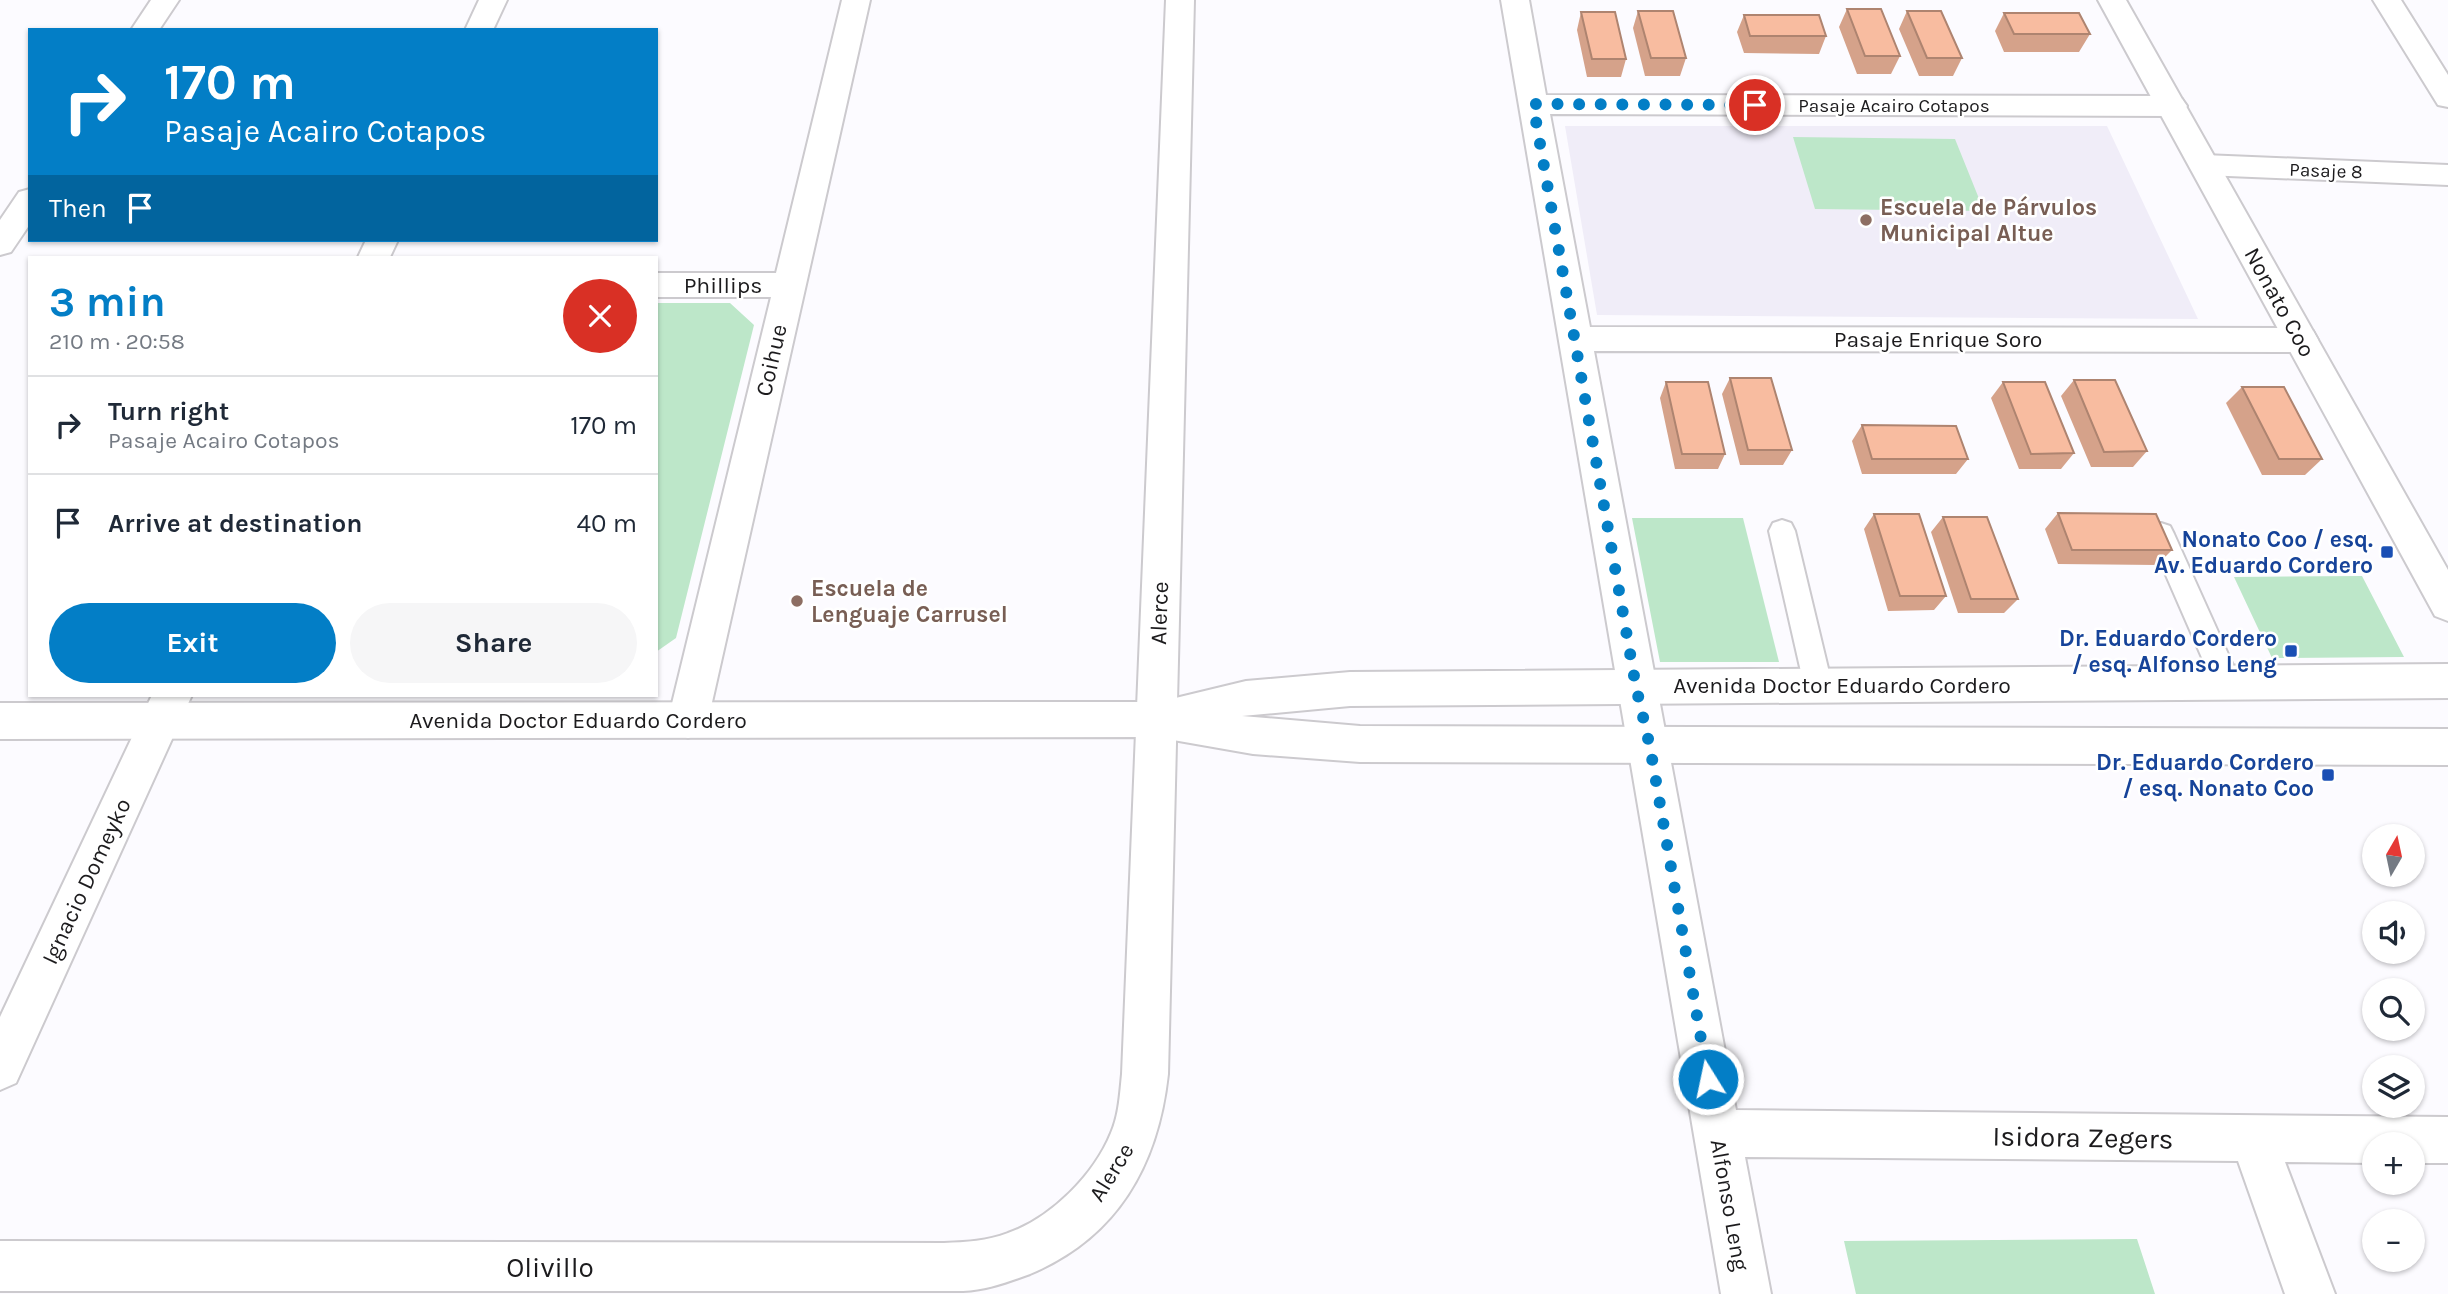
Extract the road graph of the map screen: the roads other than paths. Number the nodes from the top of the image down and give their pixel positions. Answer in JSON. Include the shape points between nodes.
{"nodes":[{"id":1,"x":165,"y":0,"type":"edge"},
{"id":2,"x":493,"y":0,"type":"edge"},
{"id":3,"x":856,"y":0,"type":"edge"},
{"id":4,"x":1180,"y":0,"type":"edge"},
{"id":5,"x":1515,"y":0,"type":"edge"},
{"id":6,"x":2112,"y":0,"type":"edge"},
{"id":7,"x":2387,"y":0,"type":"edge"},
{"id":8,"x":146,"y":28,"type":"edge"},
{"id":9,"x":480,"y":28,"type":"edge"},
{"id":10,"x":2448,"y":98,"type":"edge"},
{"id":11,"x":1533,"y":104,"type":"junction"},
{"id":12,"x":2172,"y":106,"type":"junction"},
{"id":13,"x":2204,"y":165,"type":"junction"},
{"id":14,"x":2448,"y":175,"type":"edge"},
{"id":15,"x":28,"y":203,"type":"edge"},
{"id":16,"x":0,"y":244,"type":"edge"},
{"id":17,"x":658,"y":285,"type":"edge"},
{"id":18,"x":789,"y":285,"type":"junction"},
{"id":19,"x":1575,"y":339,"type":"junction"},
{"id":20,"x":2301,"y":340,"type":"junction"},
{"id":21,"x":1782,"y":531,"type":"dead end"},
{"id":22,"x":2161,"y":534,"type":"edge"},
{"id":23,"x":2448,"y":605,"type":"edge"},
{"id":24,"x":2448,"y":681,"type":"edge"},
{"id":25,"x":2227,"y":682,"type":"junction"},
{"id":26,"x":1818,"y":685,"type":"junction"},
{"id":27,"x":1636,"y":687,"type":"junction"},
{"id":28,"x":166,"y":708,"type":"edge"},
{"id":29,"x":1156,"y":719,"type":"junction"},
{"id":30,"x":688,"y":720,"type":"junction"},
{"id":31,"x":0,"y":721,"type":"edge"},
{"id":32,"x":1650,"y":747,"type":"junction"},
{"id":33,"x":2448,"y":747,"type":"edge"},
{"id":34,"x":0,"y":1067,"type":"edge"},
{"id":35,"x":1718,"y":1133,"type":"junction"},
{"id":36,"x":2253,"y":1139,"type":"junction"},
{"id":37,"x":2448,"y":1140,"type":"edge"},
{"id":38,"x":1086,"y":1210,"type":"joint"},
{"id":39,"x":0,"y":1266,"type":"edge"},
{"id":40,"x":1746,"y":1294,"type":"edge"},
{"id":41,"x":2310,"y":1294,"type":"edge"}],
"edges":[{"from":1,"to":8,"type":"street"},
{"from":2,"to":9,"type":"street"},
{"from":3,"to":18,"type":"street","name":"Coihue"},
{"from":4,"to":29,"type":"street","name":"Alerce"},
{"from":5,"to":11,"type":"street","name":"Alfonso Leng"},
{"from":6,"to":12,"type":"street","name":"Nonato Coo"},
{"from":7,"to":10,"type":"street"},
{"from":11,"to":12,"type":"street","name":"Pasaje Acairo Cotapos"},
{"from":11,"to":19,"type":"street","name":"Alfonso Leng"},
{"from":12,"to":13,"type":"street","name":"Nonato Coo"},
{"from":13,"to":14,"type":"street","name":"Pasaje 8"},
{"from":13,"to":20,"type":"street","name":"Nonato Coo"},
{"from":15,"to":16,"type":"street"},
{"from":17,"to":18,"type":"street","name":"Phillips"},
{"from":18,"to":30,"type":"street","name":"Coihue"},
{"from":19,"to":20,"type":"street","name":"Pasaje Enrique Soro"},
{"from":19,"to":27,"type":"street","name":"Alfonso Leng"},
{"from":20,"to":23,"type":"street","name":"Nonato Coo"},
{"from":21,"to":26,"type":"lane"},
{"from":22,"to":25,"type":"lane"},
{"from":24,"to":25,"type":"street","name":"Avenida Doctor Eduardo Cordero"},
{"from":25,"to":26,"type":"street","name":"Avenida Doctor Eduardo Cordero"},
{"from":26,"to":27,"type":"street","name":"Avenida Doctor Eduardo Cordero"},
{"from":27,"to":29,"type":"street","name":"Avenida Doctor Eduardo Cordero","via":[[1297,691]]},
{"from":27,"to":32,"type":"street","name":"Alfonso Leng"},
{"from":28,"to":30,"type":"street","name":"Avenida Doctor Eduardo Cordero"},
{"from":28,"to":31,"type":"street","name":"Avenida Doctor Eduardo Cordero"},
{"from":28,"to":34,"type":"street","name":"Ignacio Domeyko"},
{"from":29,"to":30,"type":"street","name":"Avenida Doctor Eduardo Cordero"},
{"from":29,"to":32,"type":"street","name":"Avenida Doctor Eduardo Cordero","via":[[1306,741]]},
{"from":29,"to":38,"type":"street","name":"Alerce","via":[[1141,1111],[1130,1147],[1111,1181]]},
{"from":32,"to":33,"type":"street","name":"Avenida Doctor Eduardo Cordero"},
{"from":32,"to":35,"type":"street","name":"Alfonso Leng"},
{"from":35,"to":36,"type":"street","name":"Isidora Zegers"},
{"from":35,"to":40,"type":"street","name":"Alfonso Leng"},
{"from":36,"to":37,"type":"street","name":"Isidora Zegers"},
{"from":36,"to":41,"type":"street"},
{"from":38,"to":39,"type":"street","name":"Olivillo","via":[[1055,1236],[1020,1254],[982,1265],[944,1268]]}]}
